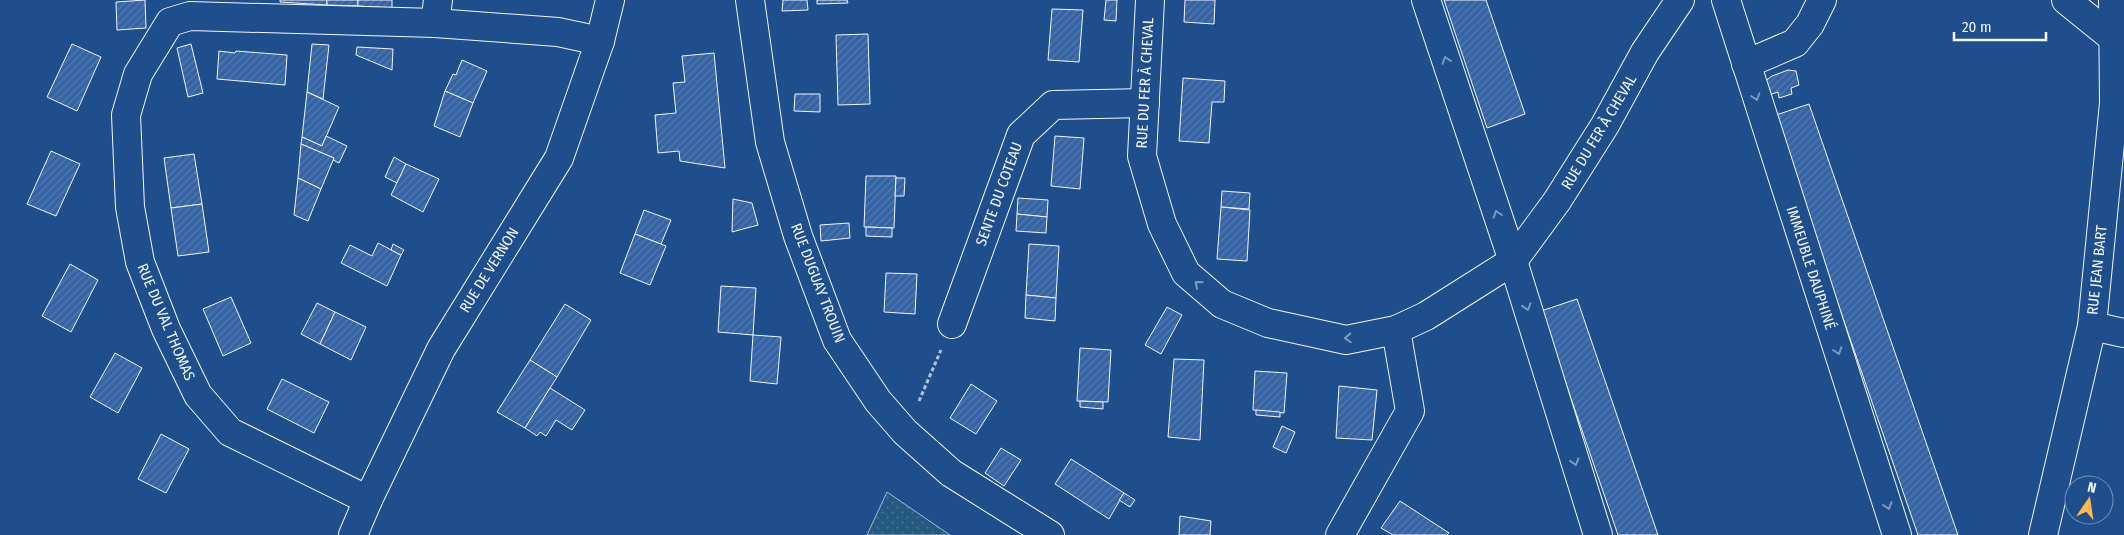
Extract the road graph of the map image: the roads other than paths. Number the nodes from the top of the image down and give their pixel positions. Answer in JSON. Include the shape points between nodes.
{"nodes":[{"id":1,"x":610,"y":0,"type":"edge"},
{"id":2,"x":750,"y":0,"type":"edge"},
{"id":3,"x":1150,"y":0,"type":"edge"},
{"id":4,"x":1426,"y":0,"type":"edge"},
{"id":5,"x":1680,"y":0,"type":"edge"},
{"id":6,"x":1726,"y":0,"type":"edge"},
{"id":7,"x":1822,"y":0,"type":"edge"},
{"id":8,"x":2066,"y":0,"type":"edge"},
{"id":9,"x":2113,"y":0,"type":"edge"},
{"id":10,"x":437,"y":12,"type":"edge"},
{"id":11,"x":2113,"y":38,"type":"junction"},
{"id":12,"x":600,"y":41,"type":"junction"},
{"id":13,"x":1746,"y":64,"type":"junction"},
{"id":14,"x":1145,"y":103,"type":"junction"},
{"id":15,"x":2119,"y":105,"type":"edge"},
{"id":16,"x":1513,"y":261,"type":"junction"},
{"id":17,"x":952,"y":324,"type":"road end"},
{"id":18,"x":2092,"y":326,"type":"junction"},
{"id":19,"x":1396,"y":330,"type":"junction"},
{"id":20,"x":2124,"y":333,"type":"edge"},
{"id":21,"x":368,"y":500,"type":"junction"},
{"id":22,"x":353,"y":535,"type":"edge"},
{"id":23,"x":1050,"y":535,"type":"edge"},
{"id":24,"x":1340,"y":535,"type":"edge"},
{"id":25,"x":1598,"y":535,"type":"edge"},
{"id":26,"x":1897,"y":535,"type":"edge"},
{"id":27,"x":2043,"y":535,"type":"edge"}],
"edges":[{"from":1,"to":12,"type":"street","name":"RUE DE VERNON"},
{"from":2,"to":23,"type":"street","name":"RUE DUGUAY TROUIN","via":[[770,142],[798,236],[837,340],[878,401],[905,432],[951,473]]},
{"from":3,"to":14,"type":"street","name":"RUE DU FER À CHEVAL"},
{"from":16,"to":4,"type":"street","one_way":true},
{"from":5,"to":16,"type":"street","name":"RUE DU FER À CHEVAL","via":[[1645,52],[1557,202]]},
{"from":6,"to":13,"type":"street","name":"IMMEUBLE DAUPHINÉ"},
{"from":7,"to":13,"type":"street","via":[[1810,24],[1795,43]]},
{"from":8,"to":11,"type":"street"},
{"from":9,"to":11,"type":"street","name":"RUE JEAN BART"},
{"from":10,"to":12,"type":"street","name":"RUE DU VAL THOMAS"},
{"from":10,"to":21,"type":"street","name":"RUE DU VAL THOMAS","via":[[190,16],[170,22],[138,74],[126,115],[130,207],[140,262],[166,329],[198,395],[230,432]]},
{"from":11,"to":15,"type":"street","name":"RUE JEAN BART"},
{"from":12,"to":21,"type":"street","name":"RUE DE VERNON","via":[[559,158],[441,349]]},
{"from":13,"to":26,"type":"street","name":"IMMEUBLE DAUPHINÉ","one_way":true},
{"from":14,"to":17,"type":"street","name":"SENTE DU COTEAU","via":[[1053,105],[1021,135]]},
{"from":19,"to":14,"type":"street","name":"RUE DU FER À CHEVAL","one_way":true,"via":[[1346,340],[1268,323],[1222,304],[1186,274],[1162,224],[1142,156]]},
{"from":15,"to":18,"type":"street","name":"RUE JEAN BART"},
{"from":16,"to":19,"type":"street","name":"RUE DU FER À CHEVAL","via":[[1426,316]]},
{"from":16,"to":25,"type":"street","one_way":true},
{"from":18,"to":20,"type":"street"},
{"from":18,"to":27,"type":"street","name":"RUE JEAN BART"},
{"from":19,"to":24,"type":"street","via":[[1410,411]]},
{"from":21,"to":22,"type":"street","name":"RUE DE VERNON"}]}
